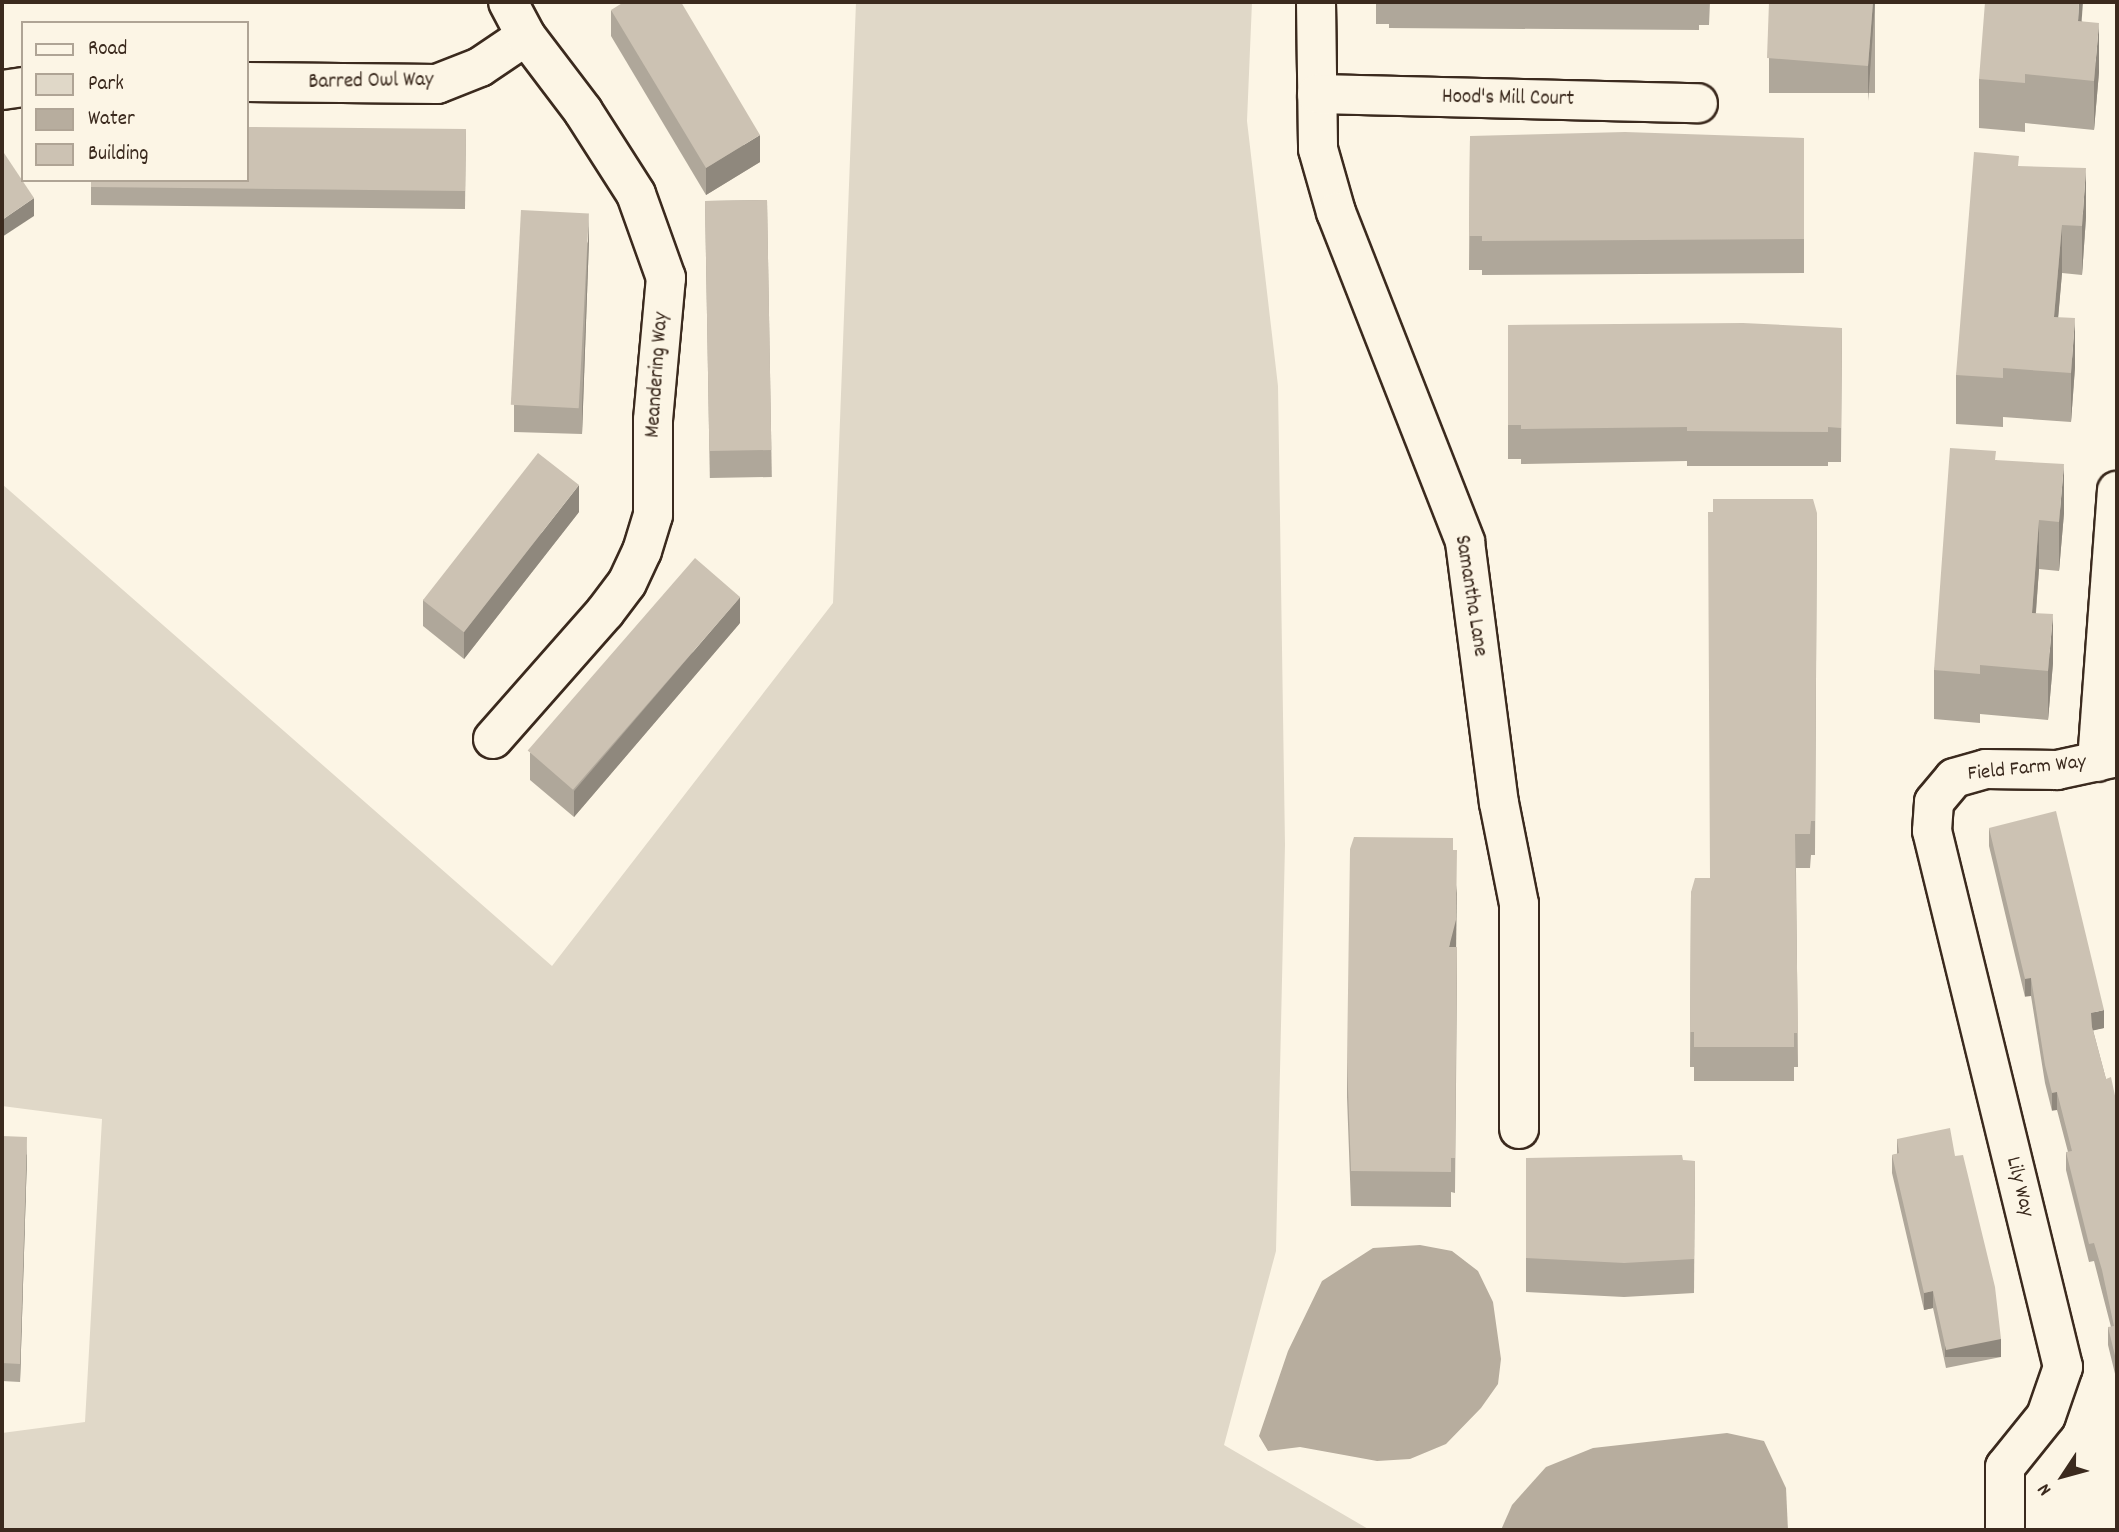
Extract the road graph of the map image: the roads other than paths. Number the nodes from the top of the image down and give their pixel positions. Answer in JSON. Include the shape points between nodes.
{"nodes":[{"id":1,"x":508,"y":2,"type":"edge"},
{"id":2,"x":1316,"y":2,"type":"edge"},
{"id":3,"x":526,"y":36,"type":"junction"},
{"id":4,"x":248,"y":82,"type":"edge"},
{"id":5,"x":21,"y":87,"type":"edge"},
{"id":6,"x":2,"y":90,"type":"edge"},
{"id":7,"x":1317,"y":94,"type":"junction"},
{"id":8,"x":1698,"y":103,"type":"dead end"},
{"id":9,"x":2117,"y":491,"type":"edge"},
{"id":10,"x":493,"y":739,"type":"dead end"},
{"id":11,"x":2107,"y":760,"type":"edge"},
{"id":12,"x":1932,"y":831,"type":"joint"},
{"id":13,"x":1519,"y":1129,"type":"dead end"},
{"id":14,"x":2004,"y":1530,"type":"edge"}],
"edges":[{"from":1,"to":3,"type":"street","name":"Meandering Way"},
{"from":2,"to":7,"type":"street","name":"Samantha Lane"},
{"from":3,"to":4,"type":"street","name":"Barred Owl Way","via":[[480,66],[437,84]]},
{"from":3,"to":10,"type":"street","name":"Meandering Way","via":[[583,111],[636,194],[666,278],[653,421],[653,515],[642,551],[627,583],[605,612]]},
{"from":5,"to":6,"type":"street"},
{"from":7,"to":8,"type":"street","name":"Hood's Mill Court"},
{"from":7,"to":13,"type":"street","name":"Samantha Lane","via":[[1318,149],[1336,212],[1465,542],[1499,803],[1519,904]]},
{"from":9,"to":11,"type":"street"},
{"from":11,"to":12,"type":"street","name":"Field Farm Way","via":[[2057,770],[1986,769],[1954,778],[1934,802]]},
{"from":12,"to":14,"type":"street","name":"Lily Way","via":[[2063,1367],[2046,1416],[2005,1467]]}]}
